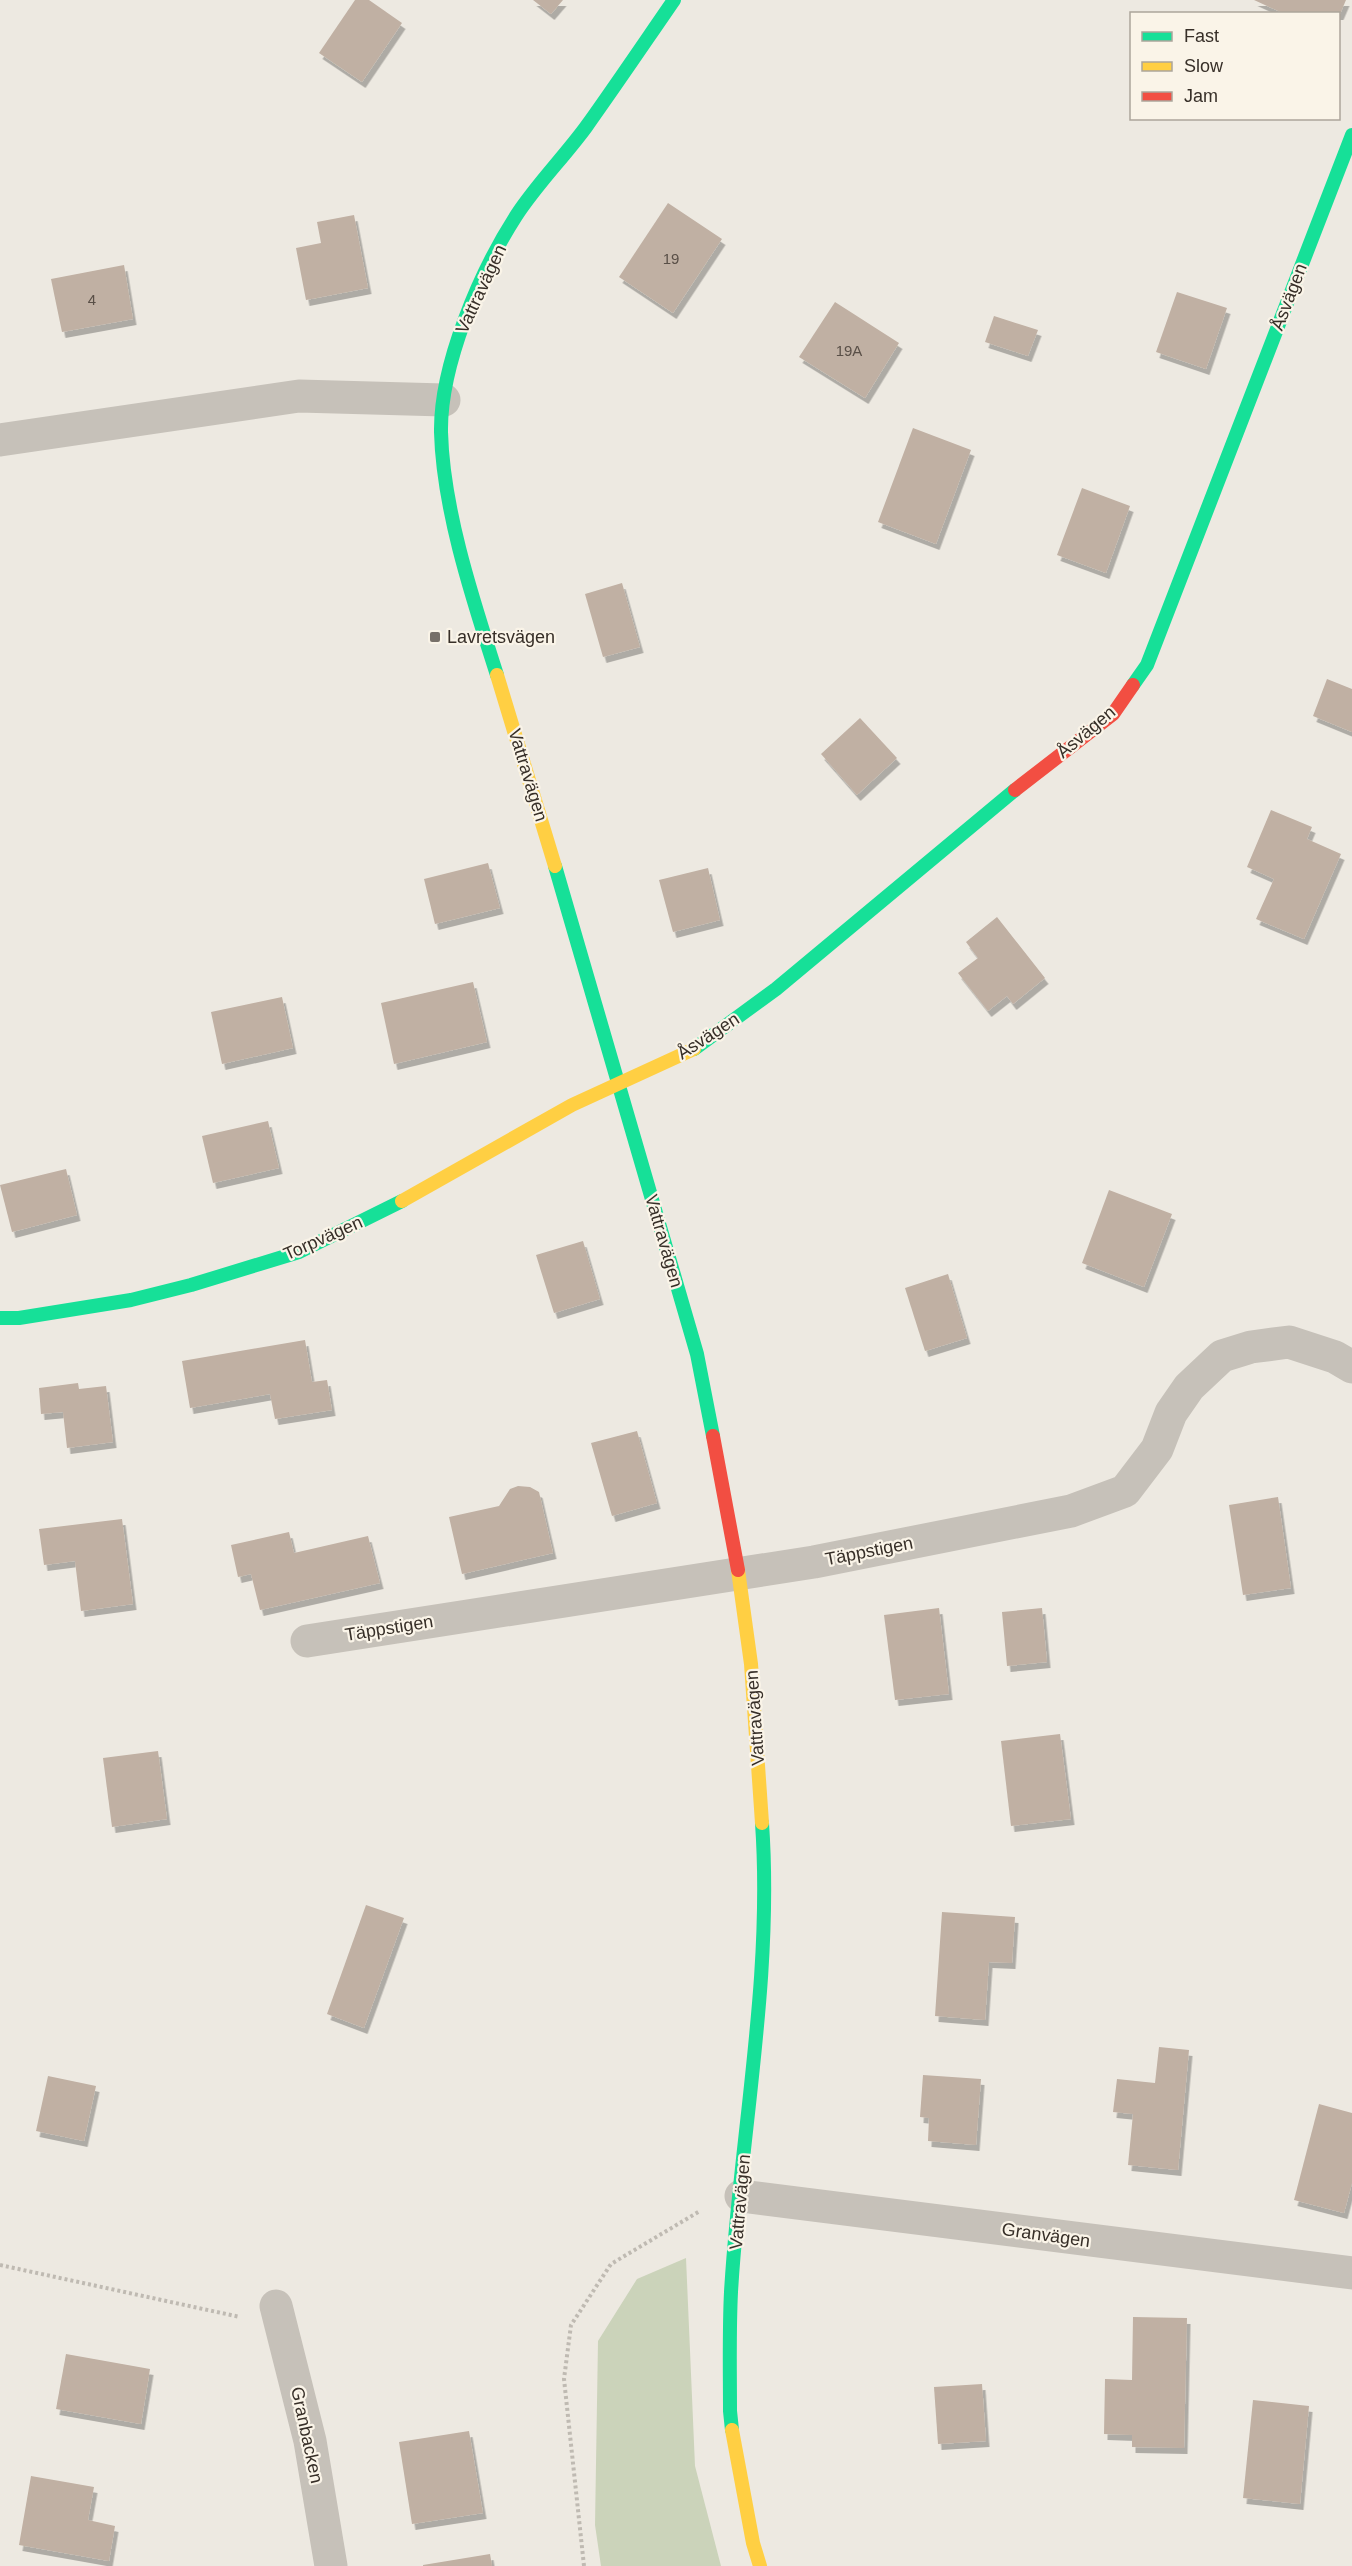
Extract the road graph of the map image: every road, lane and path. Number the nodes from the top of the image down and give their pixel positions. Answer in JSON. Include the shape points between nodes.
{"nodes":[{"id":1,"x":674,"y":0,"type":"edge"},
{"id":2,"x":1352,"y":135,"type":"edge"},
{"id":3,"x":444,"y":400,"type":"junction"},
{"id":4,"x":0,"y":440,"type":"edge"},
{"id":5,"x":618,"y":1082,"type":"junction"},
{"id":6,"x":0,"y":1318,"type":"edge"},
{"id":7,"x":1352,"y":1367,"type":"edge"},
{"id":8,"x":739,"y":1573,"type":"junction"},
{"id":9,"x":307,"y":1641,"type":"dead end"},
{"id":10,"x":741,"y":2196,"type":"junction"},
{"id":11,"x":0,"y":2265,"type":"edge"},
{"id":12,"x":1352,"y":2273,"type":"edge"},
{"id":13,"x":279,"y":2316,"type":"joint"},
{"id":14,"x":332,"y":2566,"type":"edge"},
{"id":15,"x":584,"y":2566,"type":"edge"},
{"id":16,"x":760,"y":2566,"type":"edge"}],
"edges":[{"from":1,"to":3,"type":"street","name":"Vattravägen","via":[[585,128],[516,216],[474,295],[454,348]]},
{"from":2,"to":5,"type":"street","name":"Åsvägen","via":[[1147,665],[1113,714],[995,806],[766,997],[699,1046]]},
{"from":3,"to":4,"type":"street","via":[[299,396]]},
{"from":3,"to":5,"type":"street","name":"Vattravägen","via":[[441,431],[447,499]]},
{"from":5,"to":6,"type":"street","name":"Torpvägen","via":[[299,1252],[131,1300]]},
{"from":5,"to":8,"type":"street","name":"Vattravägen","via":[[697,1354]]},
{"from":7,"to":8,"type":"street","name":"Täppstigen","via":[[1335,1357],[1289,1342],[1222,1356],[1188,1386],[1171,1413],[1157,1449],[1125,1491],[1105,1500],[1048,1516]]},
{"from":8,"to":9,"type":"street","name":"Täppstigen"},
{"from":8,"to":10,"type":"street","name":"Vattravägen","via":[[751,1664],[764,1853],[762,1962]]},
{"from":10,"to":12,"type":"street","name":"Granvägen"},
{"from":10,"to":15,"type":"path","via":[[711,2205],[610,2264],[571,2325],[564,2379]]},
{"from":10,"to":16,"type":"street","name":"Vattravägen","via":[[731,2293],[730,2410],[735,2452]]},
{"from":11,"to":13,"type":"path"},
{"from":13,"to":14,"type":"street","name":"Granbacken","via":[[310,2441]]}]}
